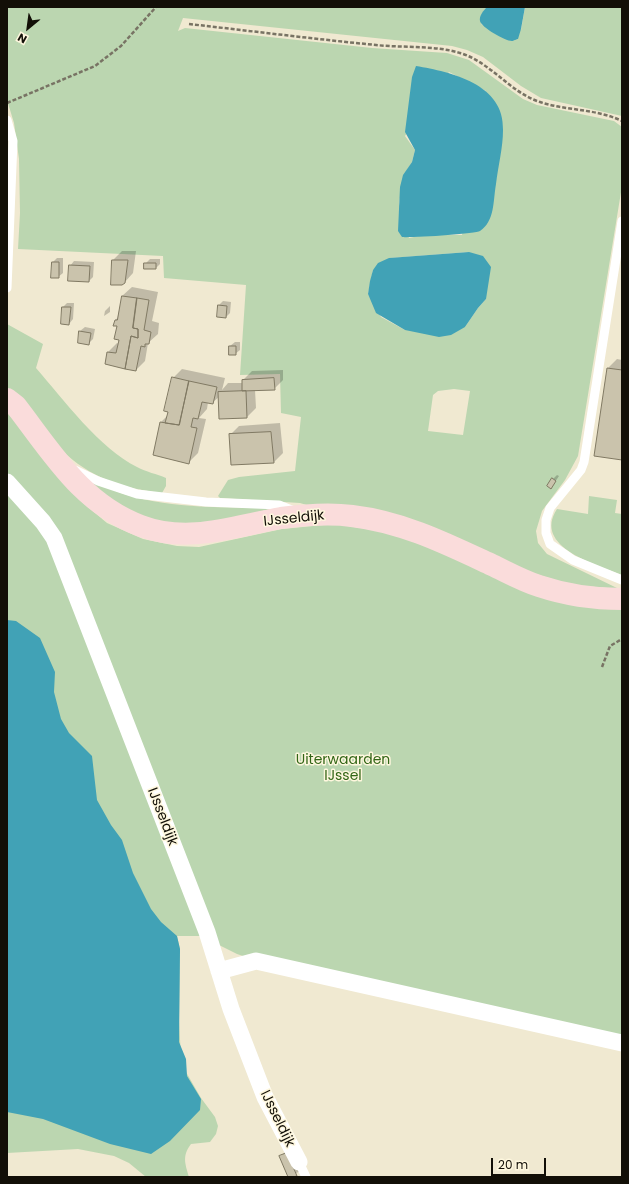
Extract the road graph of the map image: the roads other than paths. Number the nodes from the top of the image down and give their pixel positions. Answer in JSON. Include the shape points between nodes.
{"nodes":[{"id":1,"x":7,"y":120,"type":"edge"},
{"id":2,"x":10,"y":159,"type":"edge"},
{"id":3,"x":622,"y":221,"type":"edge"},
{"id":4,"x":7,"y":288,"type":"edge"},
{"id":5,"x":7,"y":399,"type":"edge"},
{"id":6,"x":61,"y":463,"type":"junction"},
{"id":7,"x":7,"y":482,"type":"edge"},
{"id":8,"x":304,"y":516,"type":"junction"},
{"id":9,"x":622,"y":580,"type":"edge"},
{"id":10,"x":622,"y":599,"type":"edge"},
{"id":11,"x":219,"y":971,"type":"junction"},
{"id":12,"x":622,"y":1043,"type":"edge"},
{"id":13,"x":303,"y":1170,"type":"edge"}],
"edges":[{"from":1,"to":2,"type":"lane","via":[[13,141]]},
{"from":2,"to":4,"type":"lane"},
{"from":3,"to":9,"type":"lane","via":[[584,462],[581,470],[550,508],[546,520],[546,534],[550,544],[573,560]]},
{"from":5,"to":6,"type":"street","name":"IJsseldijk","via":[[16,406]]},
{"from":6,"to":8,"type":"lane","via":[[98,482],[137,494],[206,502],[279,505]]},
{"from":6,"to":8,"type":"street","name":"IJsseldijk","via":[[96,502],[118,516],[143,527],[170,533],[213,532]]},
{"from":7,"to":11,"type":"street","name":"IJsseldijk","via":[[54,538],[204,925]]},
{"from":8,"to":10,"type":"street","name":"IJsseldijk","via":[[351,516],[377,520],[424,534],[537,586],[588,597]]},
{"from":11,"to":12,"type":"street","via":[[256,961]]},
{"from":11,"to":13,"type":"street","name":"IJsseldijk","via":[[265,1097]]}]}
